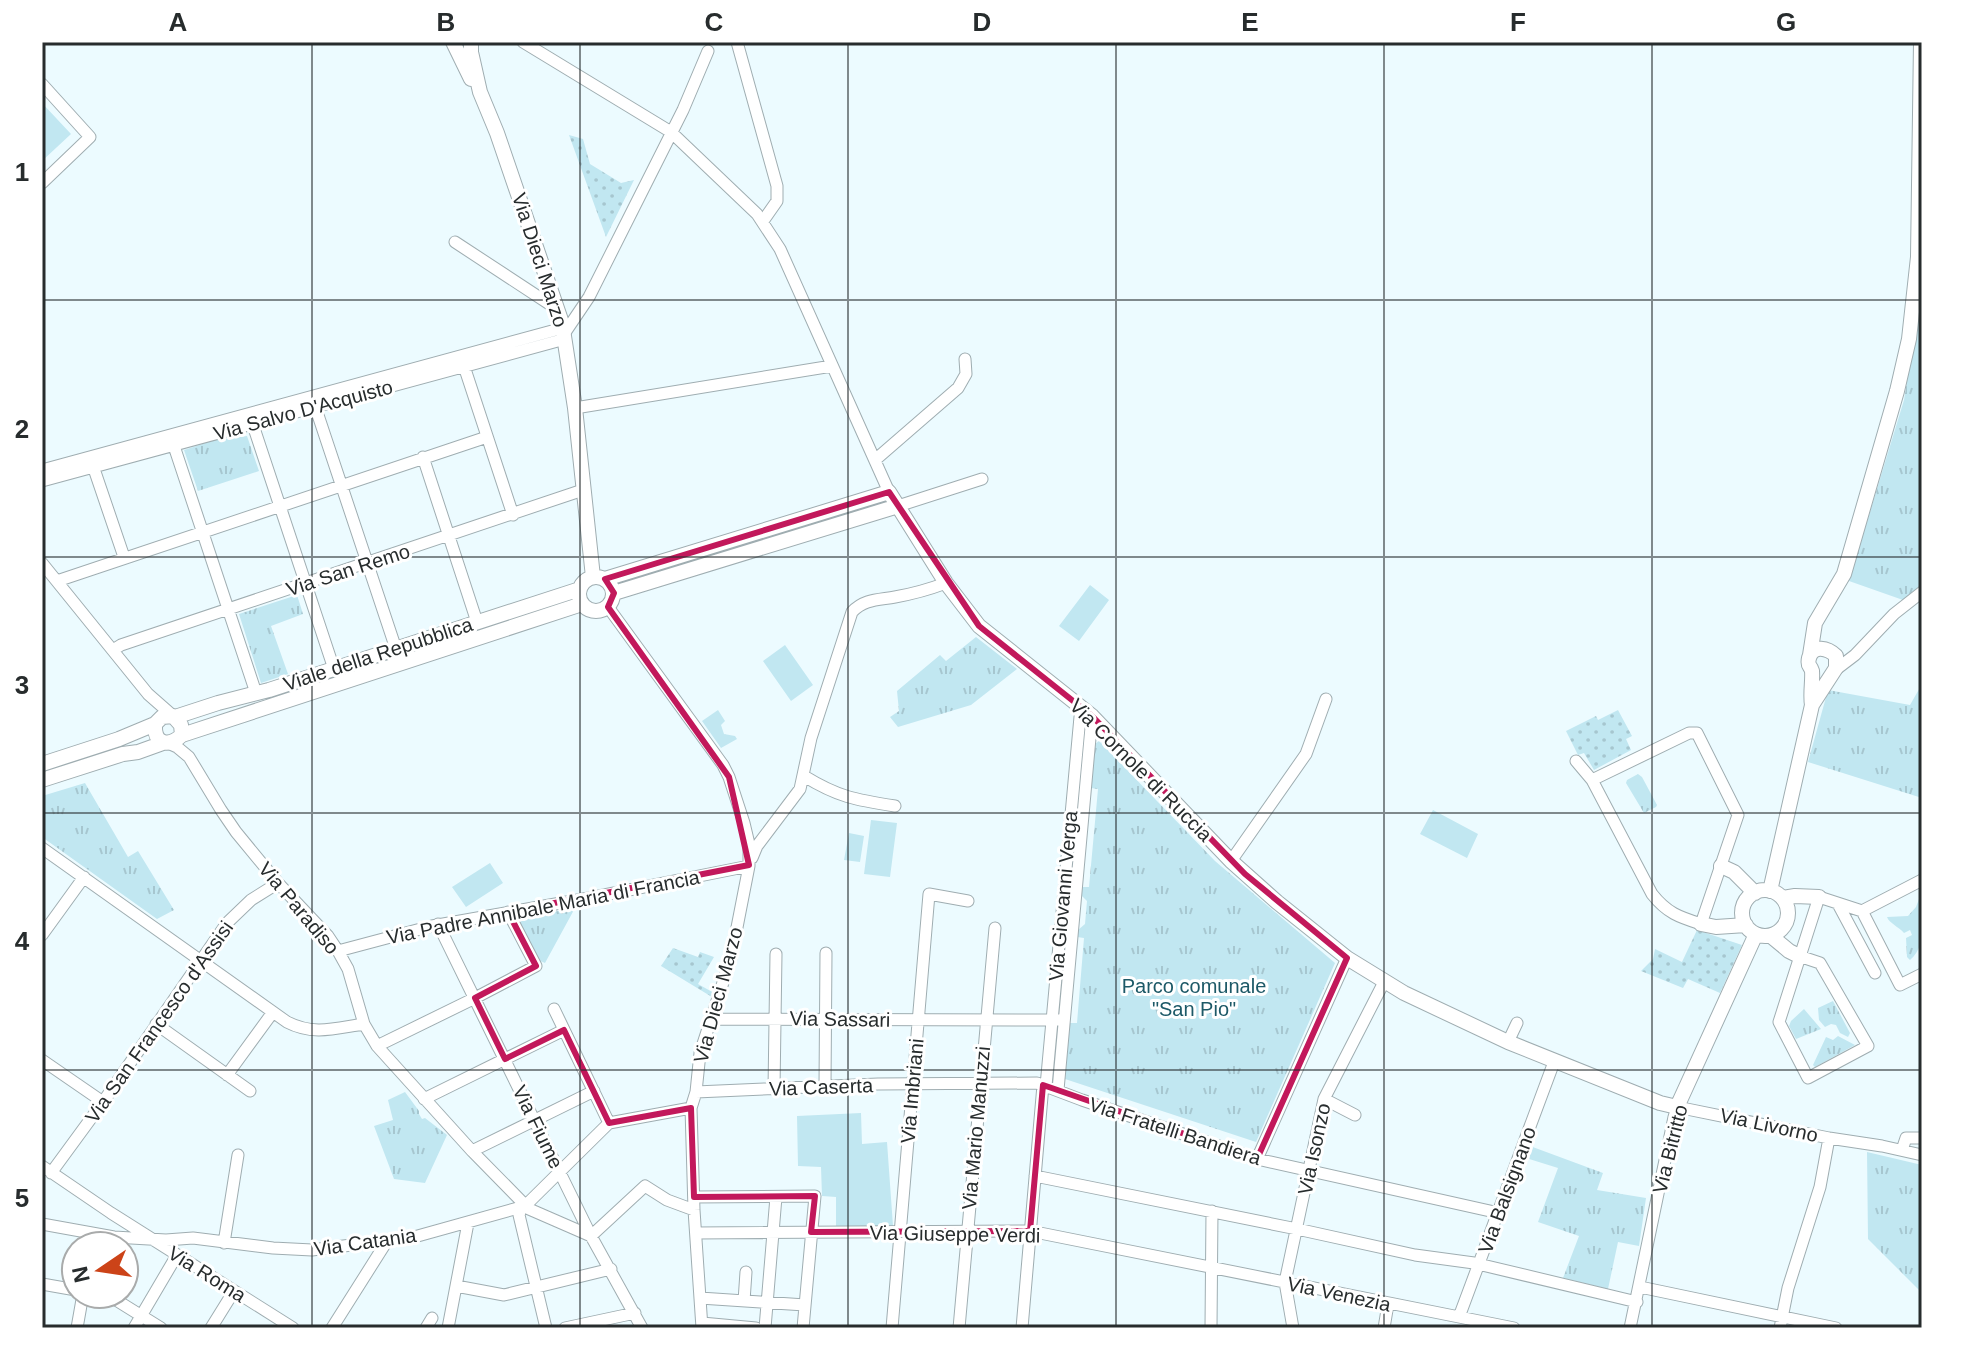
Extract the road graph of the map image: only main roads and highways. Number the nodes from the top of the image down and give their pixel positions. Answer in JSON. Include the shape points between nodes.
{"nodes":[{"id":1,"x":453,"y":42,"type":"edge"},
{"id":2,"x":1921,"y":42,"type":"edge"},
{"id":3,"x":472,"y":44,"type":"edge"},
{"id":4,"x":480,"y":92,"type":"junction"},
{"id":5,"x":1920,"y":257,"type":"edge"},
{"id":6,"x":898,"y":506,"type":"junction"},
{"id":7,"x":599,"y":578,"type":"junction"},
{"id":8,"x":614,"y":593,"type":"junction"},
{"id":9,"x":581,"y":596,"type":"junction"},
{"id":10,"x":1822,"y":611,"type":"junction"},
{"id":11,"x":1832,"y":652,"type":"junction"},
{"id":12,"x":1810,"y":655,"type":"junction"},
{"id":13,"x":1812,"y":672,"type":"junction"},
{"id":14,"x":1832,"y":673,"type":"junction"},
{"id":15,"x":1812,"y":705,"type":"junction"},
{"id":16,"x":165,"y":719,"type":"junction"},
{"id":17,"x":182,"y":735,"type":"junction"},
{"id":18,"x":166,"y":743,"type":"junction"},
{"id":19,"x":42,"y":764,"type":"edge"},
{"id":20,"x":42,"y":780,"type":"edge"},
{"id":21,"x":1721,"y":866,"type":"road end"},
{"id":22,"x":1769,"y":894,"type":"junction"},
{"id":23,"x":1819,"y":897,"type":"road end"},
{"id":24,"x":1701,"y":924,"type":"road end"},
{"id":25,"x":1757,"y":932,"type":"junction"},
{"id":26,"x":1799,"y":956,"type":"road end"},
{"id":27,"x":1677,"y":1107,"type":"joint"}],
"edges":[{"from":1,"to":3,"type":"main road","via":[[462,47]]},
{"from":1,"to":4,"type":"main road","name":"Via Dieci Marzo"},
{"from":2,"to":5,"type":"main road"},
{"from":3,"to":4,"type":"main road","name":"Via Dieci Marzo"},
{"from":4,"to":7,"type":"main road","name":"Via Dieci Marzo","via":[[558,309]]},
{"from":5,"to":10,"type":"main road","via":[[1897,391],[1844,574]]},
{"from":6,"to":7,"type":"main road","name":"Via Cornole di Ruccia","via":[[889,492]]},
{"from":6,"to":8,"type":"main road"},
{"from":6,"to":27,"type":"main road","name":"Via Cornole di Ruccia","via":[[979,626],[1086,711],[1231,861],[1347,958],[1384,982],[1508,1042]]},
{"from":7,"to":8,"type":"main road","via":[[609,582]]},
{"from":7,"to":9,"type":"main road","via":[[586,580]]},
{"from":8,"to":9,"type":"main road","via":[[608,607],[593,611]]},
{"from":9,"to":16,"type":"main road","name":"Viale della Repubblica","via":[[477,622]]},
{"from":9,"to":17,"type":"main road","name":"Viale della Repubblica"},
{"from":10,"to":11,"type":"main road","via":[[1822,636]]},
{"from":10,"to":12,"type":"main road"},
{"from":11,"to":12,"type":"main road","via":[[1821,648]]},
{"from":11,"to":14,"type":"main road","via":[[1837,660]]},
{"from":12,"to":13,"type":"main road"},
{"from":13,"to":14,"type":"main road","via":[[1821,677]]},
{"from":13,"to":15,"type":"main road"},
{"from":14,"to":15,"type":"main road"},
{"from":15,"to":22,"type":"main road"},
{"from":16,"to":17,"type":"main road","via":[[181,725]]},
{"from":16,"to":18,"type":"main road","via":[[155,734]]},
{"from":16,"to":19,"type":"main road","name":"Viale della Repubblica"},
{"from":17,"to":18,"type":"main road"},
{"from":18,"to":20,"type":"main road"},
{"from":21,"to":22,"type":"main road"},
{"from":22,"to":23,"type":"main road"},
{"from":22,"to":25,"type":"main road","via":[[1745,903],[1743,918]]},
{"from":22,"to":25,"type":"main road","via":[[1788,913],[1787,920],[1784,927]]},
{"from":24,"to":25,"type":"main road"},
{"from":25,"to":26,"type":"main road"},
{"from":25,"to":27,"type":"main road","name":"Via Bitritto"}]}
